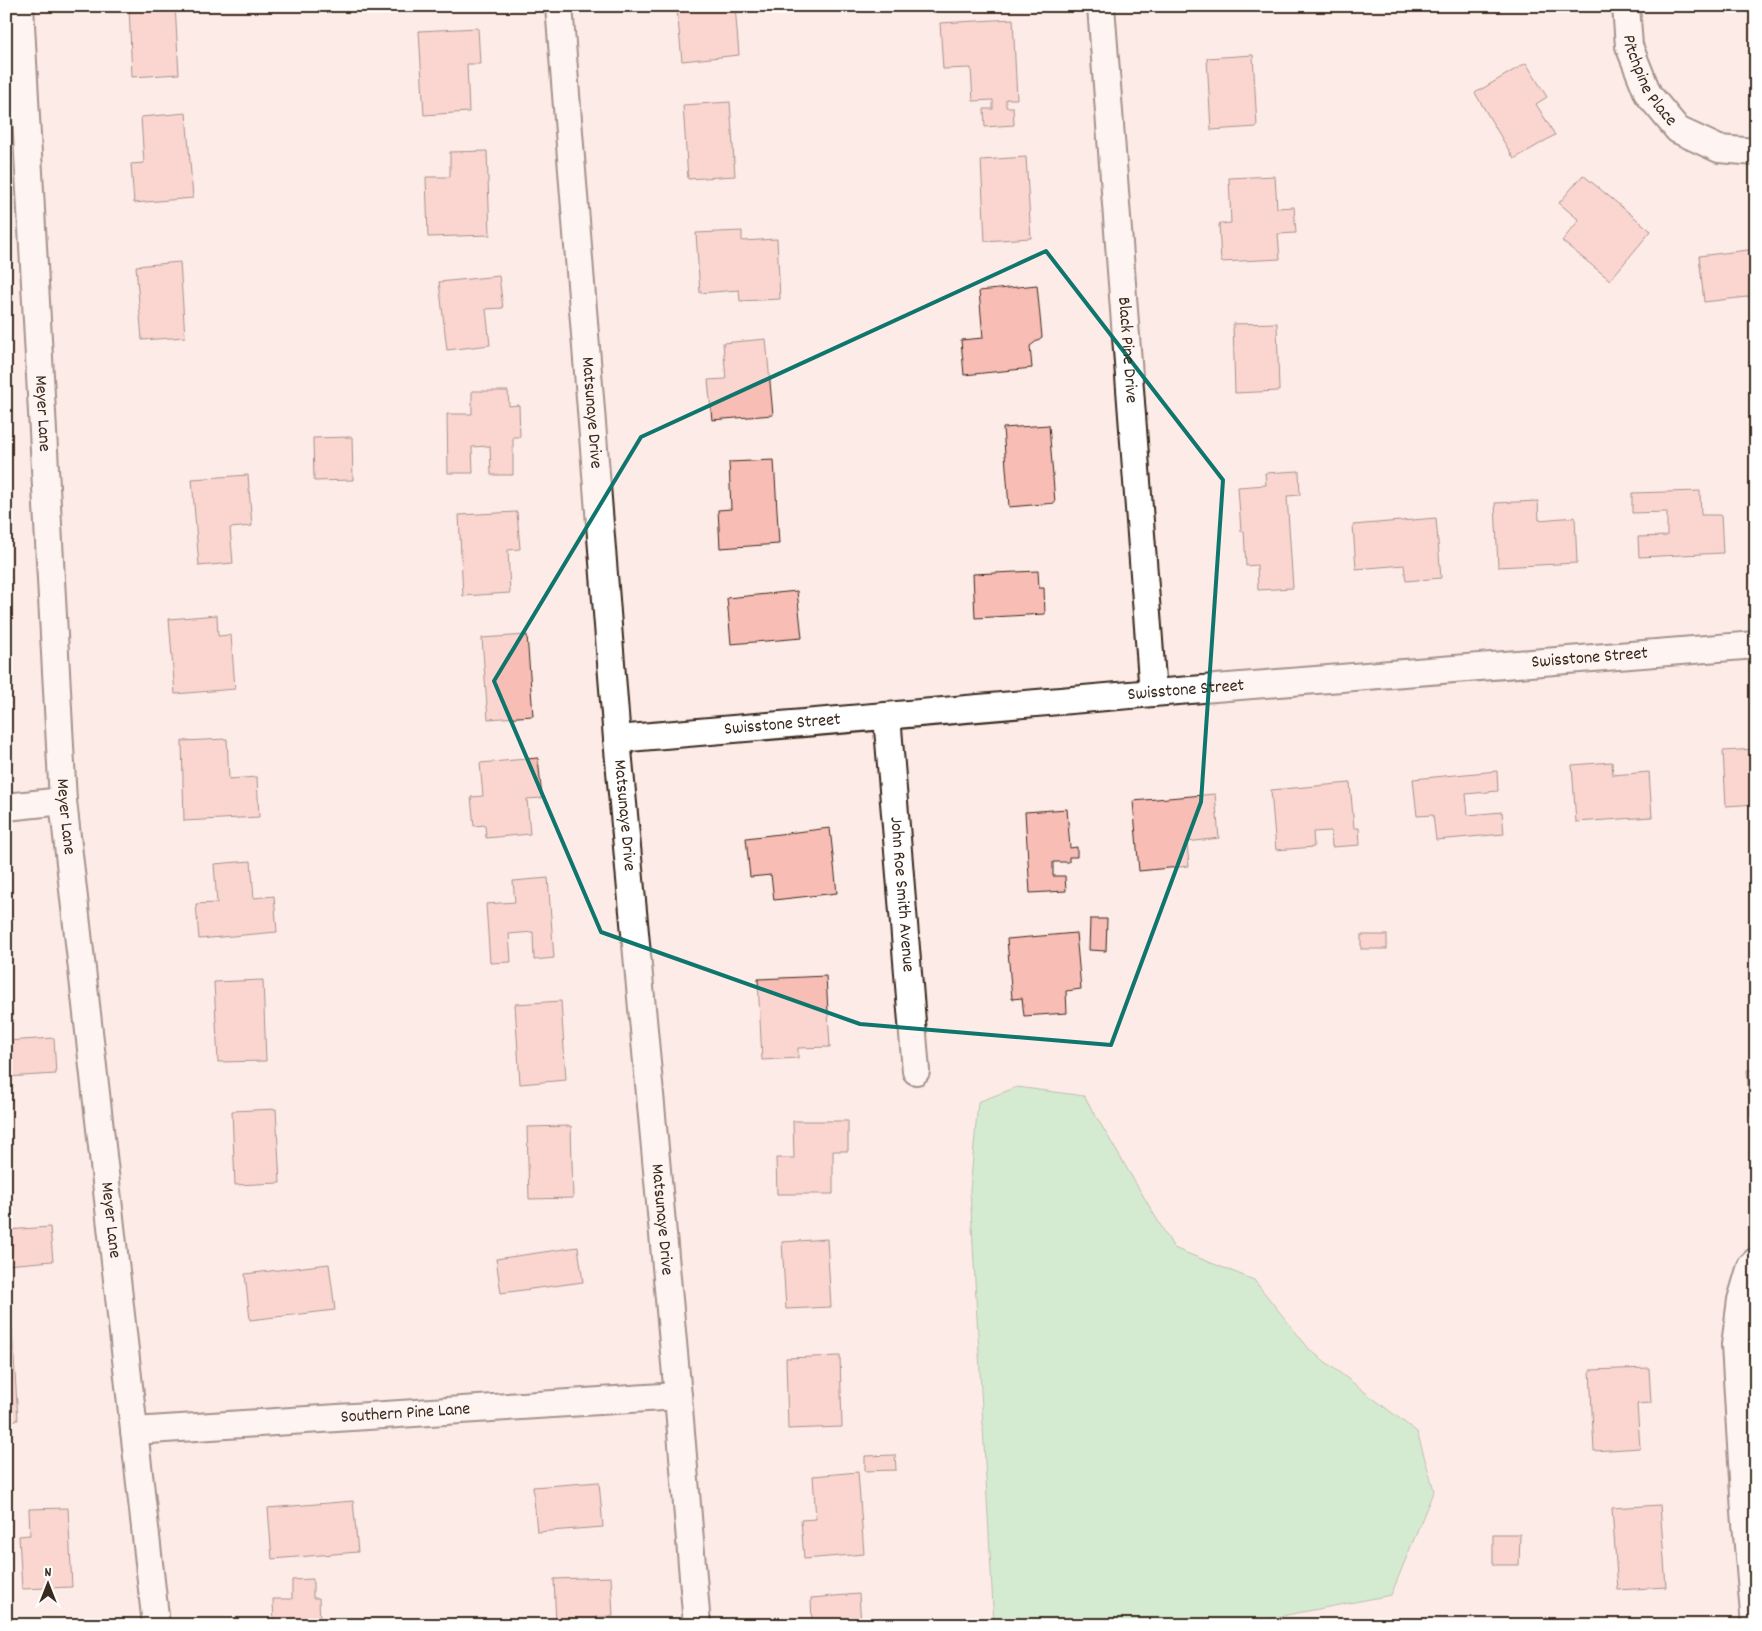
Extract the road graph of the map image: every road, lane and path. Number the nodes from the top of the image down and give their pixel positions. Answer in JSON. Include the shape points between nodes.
{"nodes":[{"id":1,"x":20,"y":6,"type":"edge"},
{"id":2,"x":559,"y":6,"type":"edge"},
{"id":3,"x":1101,"y":6,"type":"edge"},
{"id":4,"x":1626,"y":6,"type":"edge"},
{"id":5,"x":1756,"y":152,"type":"edge"},
{"id":6,"x":1756,"y":645,"type":"edge"},
{"id":7,"x":1153,"y":693,"type":"junction"},
{"id":8,"x":886,"y":716,"type":"junction"},
{"id":9,"x":617,"y":739,"type":"junction"},
{"id":10,"x":63,"y":801,"type":"junction"},
{"id":11,"x":6,"y":807,"type":"edge"},
{"id":12,"x":916,"y":1071,"type":"dead end"},
{"id":13,"x":1756,"y":1261,"type":"edge"},
{"id":14,"x":678,"y":1396,"type":"junction"},
{"id":15,"x":134,"y":1431,"type":"junction"},
{"id":16,"x":156,"y":1625,"type":"edge"},
{"id":17,"x":697,"y":1625,"type":"edge"},
{"id":18,"x":1755,"y":1625,"type":"edge"}],
"edges":[{"from":1,"to":10,"type":"street","name":"Meyer Lane"},
{"from":2,"to":9,"type":"street","name":"Matsunaye Drive"},
{"from":3,"to":7,"type":"street","name":"Black Pine Drive"},
{"from":4,"to":5,"type":"street","name":"Pitchpine Place","via":[[1629,46],[1648,94],[1678,130],[1719,149]]},
{"from":6,"to":7,"type":"street","name":"Swisstone Street"},
{"from":7,"to":8,"type":"street","name":"Swisstone Street"},
{"from":8,"to":9,"type":"street","name":"Swisstone Street"},
{"from":8,"to":12,"type":"street","name":"John Roe Smith Avenue"},
{"from":9,"to":14,"type":"street","name":"Matsunaye Drive"},
{"from":10,"to":11,"type":"street"},
{"from":10,"to":15,"type":"street","name":"Meyer Lane"},
{"from":13,"to":18,"type":"street","via":[[1751,1266],[1741,1300],[1735,1345]]},
{"from":14,"to":15,"type":"street","name":"Southern Pine Lane"},
{"from":14,"to":17,"type":"street","name":"Matsunaye Drive"},
{"from":15,"to":16,"type":"street","name":"Meyer Lane"}]}
